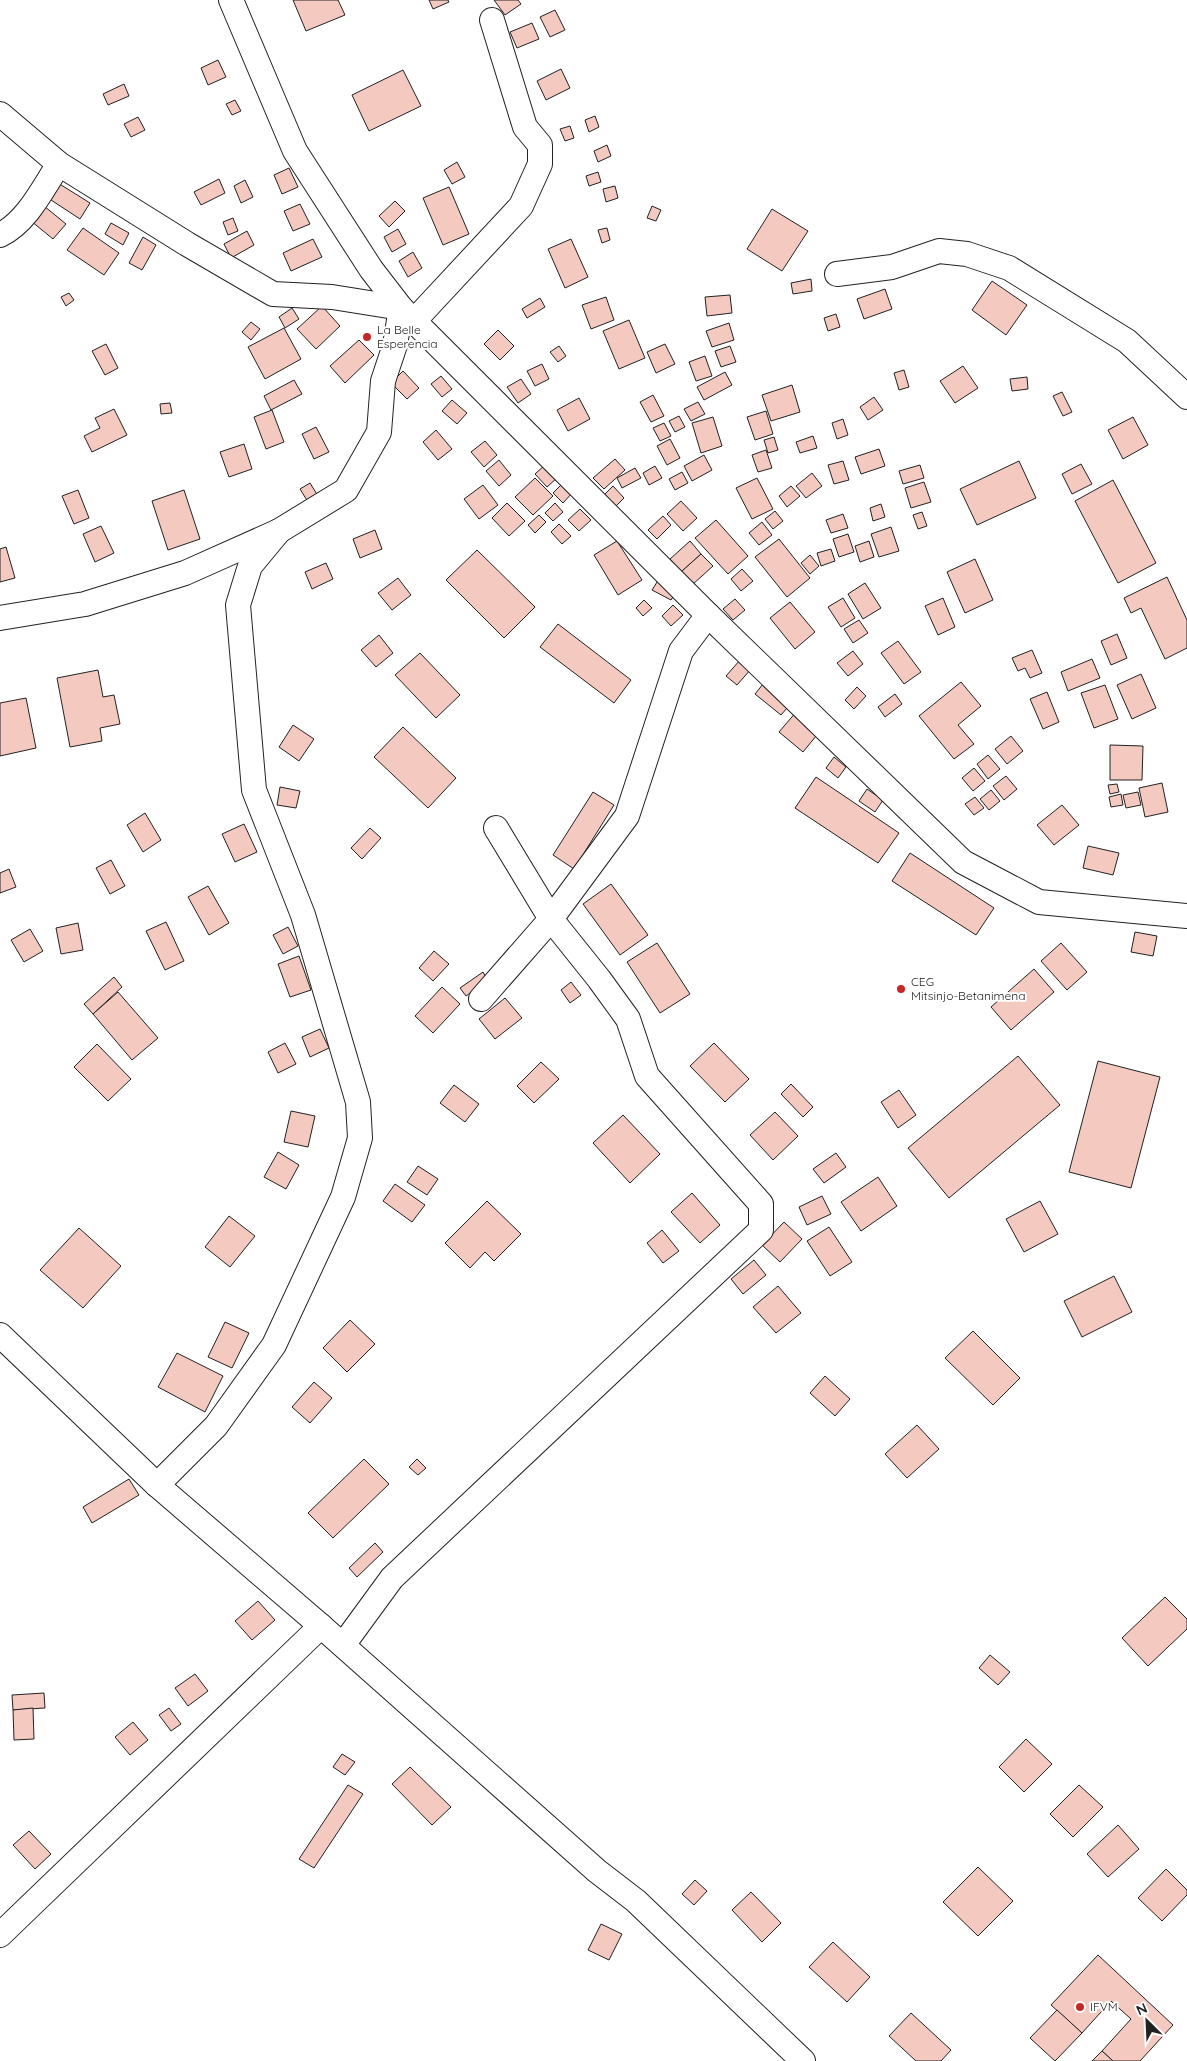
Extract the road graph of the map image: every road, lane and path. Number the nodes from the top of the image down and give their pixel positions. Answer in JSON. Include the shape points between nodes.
{"nodes":[{"id":1,"x":231,"y":0,"type":"edge"},
{"id":2,"x":492,"y":20,"type":"dead end"},
{"id":3,"x":0,"y":114,"type":"edge"},
{"id":4,"x":59,"y":164,"type":"junction"},
{"id":5,"x":0,"y":235,"type":"edge"},
{"id":6,"x":837,"y":274,"type":"dead end"},
{"id":7,"x":407,"y":315,"type":"junction"},
{"id":8,"x":1187,"y":397,"type":"edge"},
{"id":9,"x":279,"y":531,"type":"junction"},
{"id":10,"x":708,"y":615,"type":"junction"},
{"id":11,"x":0,"y":618,"type":"edge"},
{"id":12,"x":496,"y":828,"type":"dead end"},
{"id":13,"x":1187,"y":916,"type":"edge"},
{"id":14,"x":551,"y":919,"type":"junction"},
{"id":15,"x":481,"y":999,"type":"dead end"},
{"id":16,"x":0,"y":1335,"type":"edge"},
{"id":17,"x":157,"y":1485,"type":"junction"},
{"id":18,"x":321,"y":1626,"type":"junction"},
{"id":19,"x":343,"y":1645,"type":"junction"},
{"id":20,"x":0,"y":1935,"type":"edge"},
{"id":21,"x":803,"y":2061,"type":"edge"}],
"edges":[{"from":1,"to":7,"type":"street","via":[[296,150],[371,269]]},
{"from":2,"to":7,"type":"street","via":[[525,127],[540,144],[540,164],[521,206]]},
{"from":3,"to":4,"type":"street"},
{"from":4,"to":5,"type":"street","via":[[24,215]]},
{"from":4,"to":7,"type":"street","via":[[273,294],[332,297]]},
{"from":6,"to":8,"type":"street","via":[[892,267],[939,251],[967,254],[1009,268],[1127,341]]},
{"from":7,"to":9,"type":"street","via":[[383,380],[379,432],[346,490]]},
{"from":7,"to":10,"type":"street"},
{"from":9,"to":11,"type":"street","via":[[185,573],[94,601]]},
{"from":9,"to":17,"type":"street","via":[[250,566],[238,605],[254,790],[303,915],[358,1102],[360,1138],[343,1197],[274,1345],[216,1426]]},
{"from":10,"to":13,"type":"street","via":[[963,862],[1039,902]]},
{"from":10,"to":14,"type":"street","via":[[681,651],[627,816]]},
{"from":12,"to":14,"type":"street"},
{"from":14,"to":15,"type":"street"},
{"from":14,"to":19,"type":"street","via":[[628,1019],[647,1076],[761,1204],[761,1230],[392,1578]]},
{"from":16,"to":17,"type":"street"},
{"from":17,"to":18,"type":"street"},
{"from":18,"to":19,"type":"street"},
{"from":18,"to":20,"type":"street"},
{"from":19,"to":21,"type":"street","via":[[597,1871],[636,1901]]}]}
